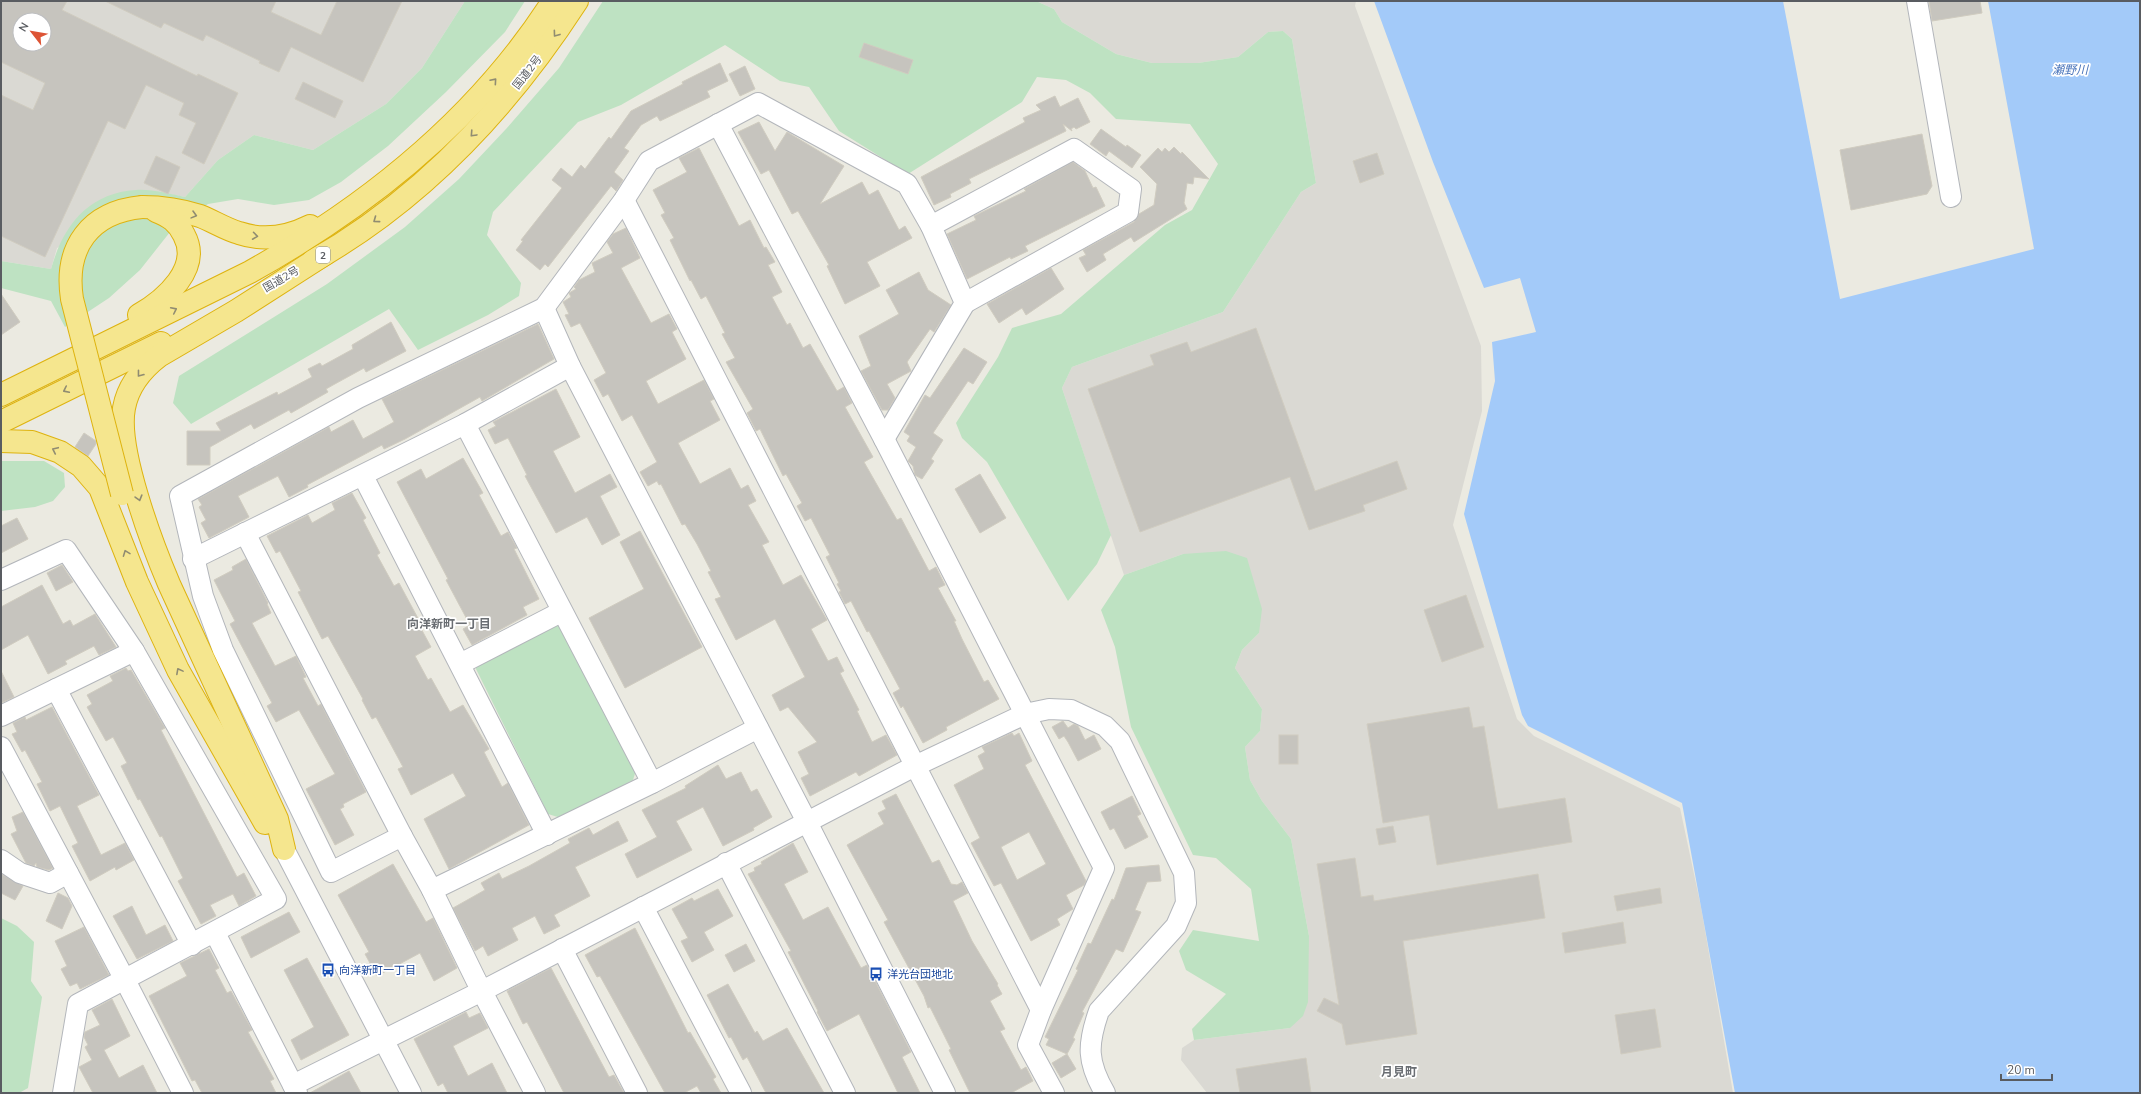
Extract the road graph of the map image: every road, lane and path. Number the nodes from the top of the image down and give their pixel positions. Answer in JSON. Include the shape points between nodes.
{"nodes":[{"id":1,"x":553,"y":1,"type":"edge"},
{"id":2,"x":577,"y":1,"type":"edge"},
{"id":3,"x":1916,"y":1,"type":"edge"},
{"id":4,"x":472,"y":105,"type":"junction"},
{"id":5,"x":718,"y":124,"type":"junction"},
{"id":6,"x":1951,"y":197,"type":"dead end"},
{"id":7,"x":624,"y":200,"type":"junction"},
{"id":8,"x":142,"y":207,"type":"junction"},
{"id":9,"x":931,"y":226,"type":"junction"},
{"id":10,"x":325,"y":254,"type":"junction"},
{"id":11,"x":966,"y":304,"type":"junction"},
{"id":12,"x":544,"y":308,"type":"junction"},
{"id":13,"x":570,"y":366,"type":"junction"},
{"id":14,"x":1,"y":395,"type":"edge"},
{"id":15,"x":1,"y":422,"type":"edge"},
{"id":16,"x":465,"y":424,"type":"junction"},
{"id":17,"x":884,"y":439,"type":"junction"},
{"id":18,"x":1,"y":441,"type":"edge"},
{"id":19,"x":363,"y":476,"type":"junction"},
{"id":20,"x":245,"y":533,"type":"junction"},
{"id":21,"x":193,"y":559,"type":"junction"},
{"id":22,"x":1,"y":580,"type":"edge"},
{"id":23,"x":561,"y":612,"type":"junction"},
{"id":24,"x":134,"y":651,"type":"junction"},
{"id":25,"x":460,"y":664,"type":"junction"},
{"id":26,"x":56,"y":689,"type":"junction"},
{"id":27,"x":1025,"y":714,"type":"junction"},
{"id":28,"x":1,"y":716,"type":"edge"},
{"id":29,"x":758,"y":728,"type":"junction"},
{"id":30,"x":1,"y":747,"type":"edge"},
{"id":31,"x":915,"y":766,"type":"junction"},
{"id":32,"x":652,"y":783,"type":"junction"},
{"id":33,"x":807,"y":822,"type":"junction"},
{"id":34,"x":547,"y":835,"type":"junction"},
{"id":35,"x":402,"y":836,"type":"junction"},
{"id":36,"x":284,"y":850,"type":"junction"},
{"id":37,"x":1,"y":860,"type":"edge"},
{"id":38,"x":726,"y":863,"type":"junction"},
{"id":39,"x":68,"y":873,"type":"junction"},
{"id":40,"x":432,"y":890,"type":"junction"},
{"id":41,"x":644,"y":907,"type":"junction"},
{"id":42,"x":215,"y":933,"type":"junction"},
{"id":43,"x":192,"y":945,"type":"junction"},
{"id":44,"x":562,"y":949,"type":"junction"},
{"id":45,"x":125,"y":980,"type":"junction"},
{"id":46,"x":482,"y":991,"type":"junction"},
{"id":47,"x":1041,"y":1010,"type":"junction"},
{"id":48,"x":384,"y":1039,"type":"junction"},
{"id":49,"x":295,"y":1089,"type":"edge"},
{"id":50,"x":1047,"y":1090,"type":"edge"},
{"id":51,"x":63,"y":1093,"type":"edge"},
{"id":52,"x":183,"y":1093,"type":"edge"},
{"id":53,"x":411,"y":1093,"type":"edge"},
{"id":54,"x":535,"y":1093,"type":"edge"},
{"id":55,"x":637,"y":1093,"type":"edge"},
{"id":56,"x":741,"y":1093,"type":"edge"},
{"id":57,"x":845,"y":1093,"type":"edge"},
{"id":58,"x":945,"y":1093,"type":"edge"},
{"id":59,"x":1105,"y":1093,"type":"edge"}],
"edges":[{"from":4,"to":1,"type":"highway","name":"国道2号","number":"2","one_way":true,"via":[[521,47]]},
{"from":2,"to":10,"type":"highway","name":"国道2号","number":"2","one_way":true,"via":[[538,59],[468,140],[414,190]]},
{"from":3,"to":6,"type":"street"},
{"from":8,"to":4,"type":"highway","one_way":true,"via":[[199,216],[239,234],[278,237],[296,233],[334,213],[400,165]]},
{"from":14,"to":4,"type":"highway","name":"国道2号","number":"2","one_way":true,"via":[[220,288],[281,255],[397,174]]},
{"from":5,"to":7,"type":"street","via":[[649,161]]},
{"from":5,"to":9,"type":"street","via":[[758,103],[907,184]]},
{"from":5,"to":17,"type":"street"},
{"from":7,"to":12,"type":"street"},
{"from":7,"to":31,"type":"street"},
{"from":8,"to":14,"type":"highway","via":[[173,219],[187,240],[189,254],[185,268],[168,294],[154,306]]},
{"from":8,"to":36,"type":"highway","bridge":true,"via":[[127,208],[110,214],[97,222],[78,244],[70,272],[72,299],[122,494],[150,573],[167,613]]},
{"from":9,"to":11,"type":"street"},
{"from":9,"to":11,"type":"street","via":[[1074,149],[1131,189],[1128,212]]},
{"from":10,"to":15,"type":"highway","name":"国道2号","number":"2","one_way":true,"via":[[230,309]]},
{"from":10,"to":36,"type":"highway","one_way":true,"via":[[148,364],[139,374],[128,395],[122,419],[132,475],[155,551],[277,819]]},
{"from":11,"to":17,"type":"street"},
{"from":12,"to":13,"type":"street"},
{"from":12,"to":21,"type":"street","via":[[358,398],[180,496]]},
{"from":13,"to":16,"type":"street"},
{"from":13,"to":29,"type":"street"},
{"from":16,"to":19,"type":"street"},
{"from":16,"to":23,"type":"street"},
{"from":17,"to":27,"type":"street"},
{"from":36,"to":18,"type":"highway","one_way":true,"via":[[266,824],[178,670],[137,582],[100,488],[81,466],[60,452],[32,442]]},
{"from":19,"to":20,"type":"street"},
{"from":19,"to":25,"type":"street"},
{"from":20,"to":21,"type":"street"},
{"from":20,"to":35,"type":"street"},
{"from":21,"to":35,"type":"street","via":[[203,596],[223,650],[331,872]]},
{"from":22,"to":24,"type":"street","via":[[66,550]]},
{"from":23,"to":25,"type":"street"},
{"from":23,"to":32,"type":"street"},
{"from":24,"to":26,"type":"street"},
{"from":24,"to":42,"type":"street","via":[[276,899]]},
{"from":25,"to":34,"type":"street"},
{"from":26,"to":28,"type":"street"},
{"from":26,"to":43,"type":"street"},
{"from":27,"to":31,"type":"street"},
{"from":27,"to":47,"type":"street","via":[[1104,868]]},
{"from":27,"to":59,"type":"street","via":[[1049,709],[1071,710],[1105,726],[1120,741],[1184,873],[1186,903],[1176,926],[1099,1011],[1093,1029],[1090,1053],[1094,1074]]},
{"from":29,"to":32,"type":"street"},
{"from":29,"to":33,"type":"street"},
{"from":30,"to":39,"type":"street"},
{"from":31,"to":33,"type":"street"},
{"from":31,"to":47,"type":"street"},
{"from":32,"to":34,"type":"street"},
{"from":33,"to":38,"type":"street"},
{"from":33,"to":58,"type":"street"},
{"from":34,"to":40,"type":"street"},
{"from":35,"to":40,"type":"street"},
{"from":36,"to":48,"type":"street"},
{"from":37,"to":39,"type":"street","via":[[20,873],[50,883]]},
{"from":38,"to":41,"type":"street"},
{"from":38,"to":57,"type":"street"},
{"from":39,"to":45,"type":"street"},
{"from":40,"to":46,"type":"street"},
{"from":41,"to":44,"type":"street"},
{"from":41,"to":56,"type":"street"},
{"from":42,"to":43,"type":"street"},
{"from":42,"to":49,"type":"street"},
{"from":43,"to":45,"type":"street"},
{"from":44,"to":46,"type":"street"},
{"from":44,"to":55,"type":"street"},
{"from":45,"to":51,"type":"street","via":[[78,1004]]},
{"from":45,"to":52,"type":"street"},
{"from":46,"to":48,"type":"street"},
{"from":46,"to":54,"type":"street"},
{"from":47,"to":50,"type":"street","via":[[1028,1045]]},
{"from":48,"to":49,"type":"street"},
{"from":48,"to":53,"type":"street"}]}
